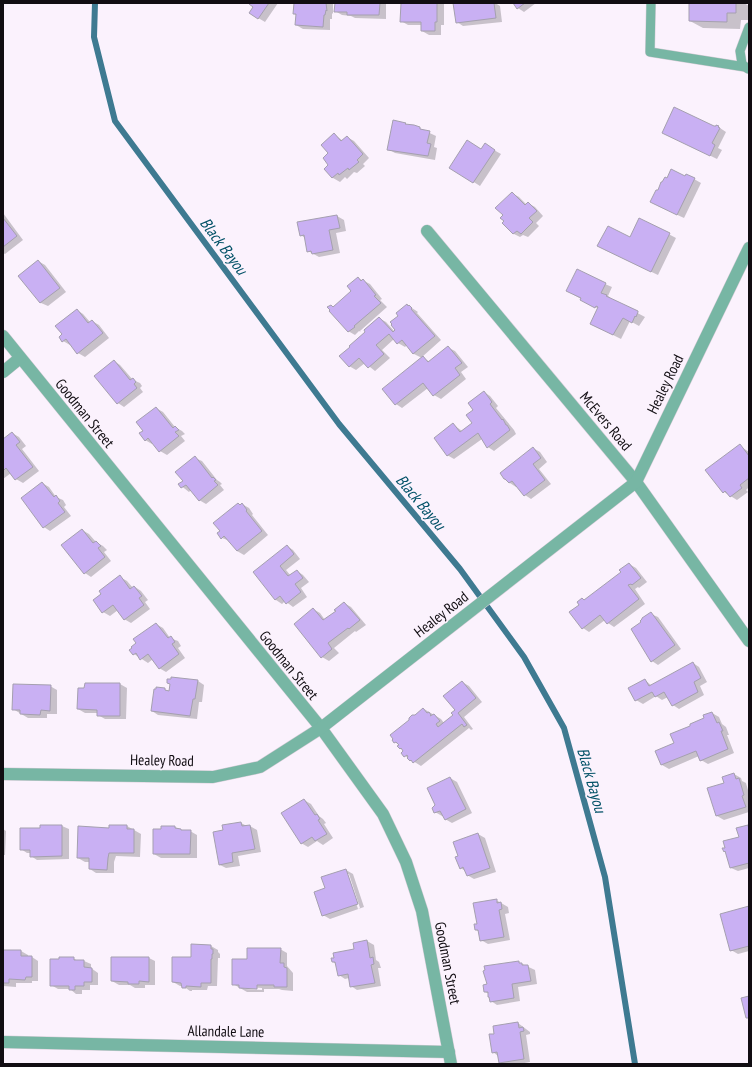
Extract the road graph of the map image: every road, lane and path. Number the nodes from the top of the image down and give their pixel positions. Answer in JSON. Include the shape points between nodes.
{"nodes":[{"id":1,"x":651,"y":3,"type":"edge"},
{"id":2,"x":749,"y":27,"type":"edge"},
{"id":3,"x":747,"y":68,"type":"edge"},
{"id":4,"x":427,"y":231,"type":"dead end"},
{"id":5,"x":748,"y":251,"type":"edge"},
{"id":6,"x":3,"y":336,"type":"edge"},
{"id":7,"x":20,"y":358,"type":"junction"},
{"id":8,"x":3,"y":372,"type":"edge"},
{"id":9,"x":636,"y":482,"type":"junction"},
{"id":10,"x":749,"y":641,"type":"edge"},
{"id":11,"x":320,"y":728,"type":"junction"},
{"id":12,"x":3,"y":774,"type":"edge"},
{"id":13,"x":3,"y":1042,"type":"edge"},
{"id":14,"x":450,"y":1058,"type":"edge"}],
"edges":[{"from":1,"to":3,"type":"lane","via":[[650,52]]},
{"from":2,"to":3,"type":"lane","via":[[740,51],[742,64]]},
{"from":4,"to":9,"type":"street","name":"McEvers Road"},
{"from":5,"to":9,"type":"street","name":"Healey Road"},
{"from":6,"to":7,"type":"street","name":"Goodman Street"},
{"from":7,"to":8,"type":"street"},
{"from":7,"to":11,"type":"street","name":"Goodman Street"},
{"from":9,"to":10,"type":"street","name":"McEvers Road"},
{"from":9,"to":11,"type":"street","name":"Healey Road"},
{"from":11,"to":12,"type":"street","name":"Healey Road","via":[[260,767],[213,777]]},
{"from":11,"to":14,"type":"street","name":"Goodman Street","via":[[383,814],[406,862],[422,911]]},
{"from":13,"to":14,"type":"street","name":"Allandale Lane"}]}
